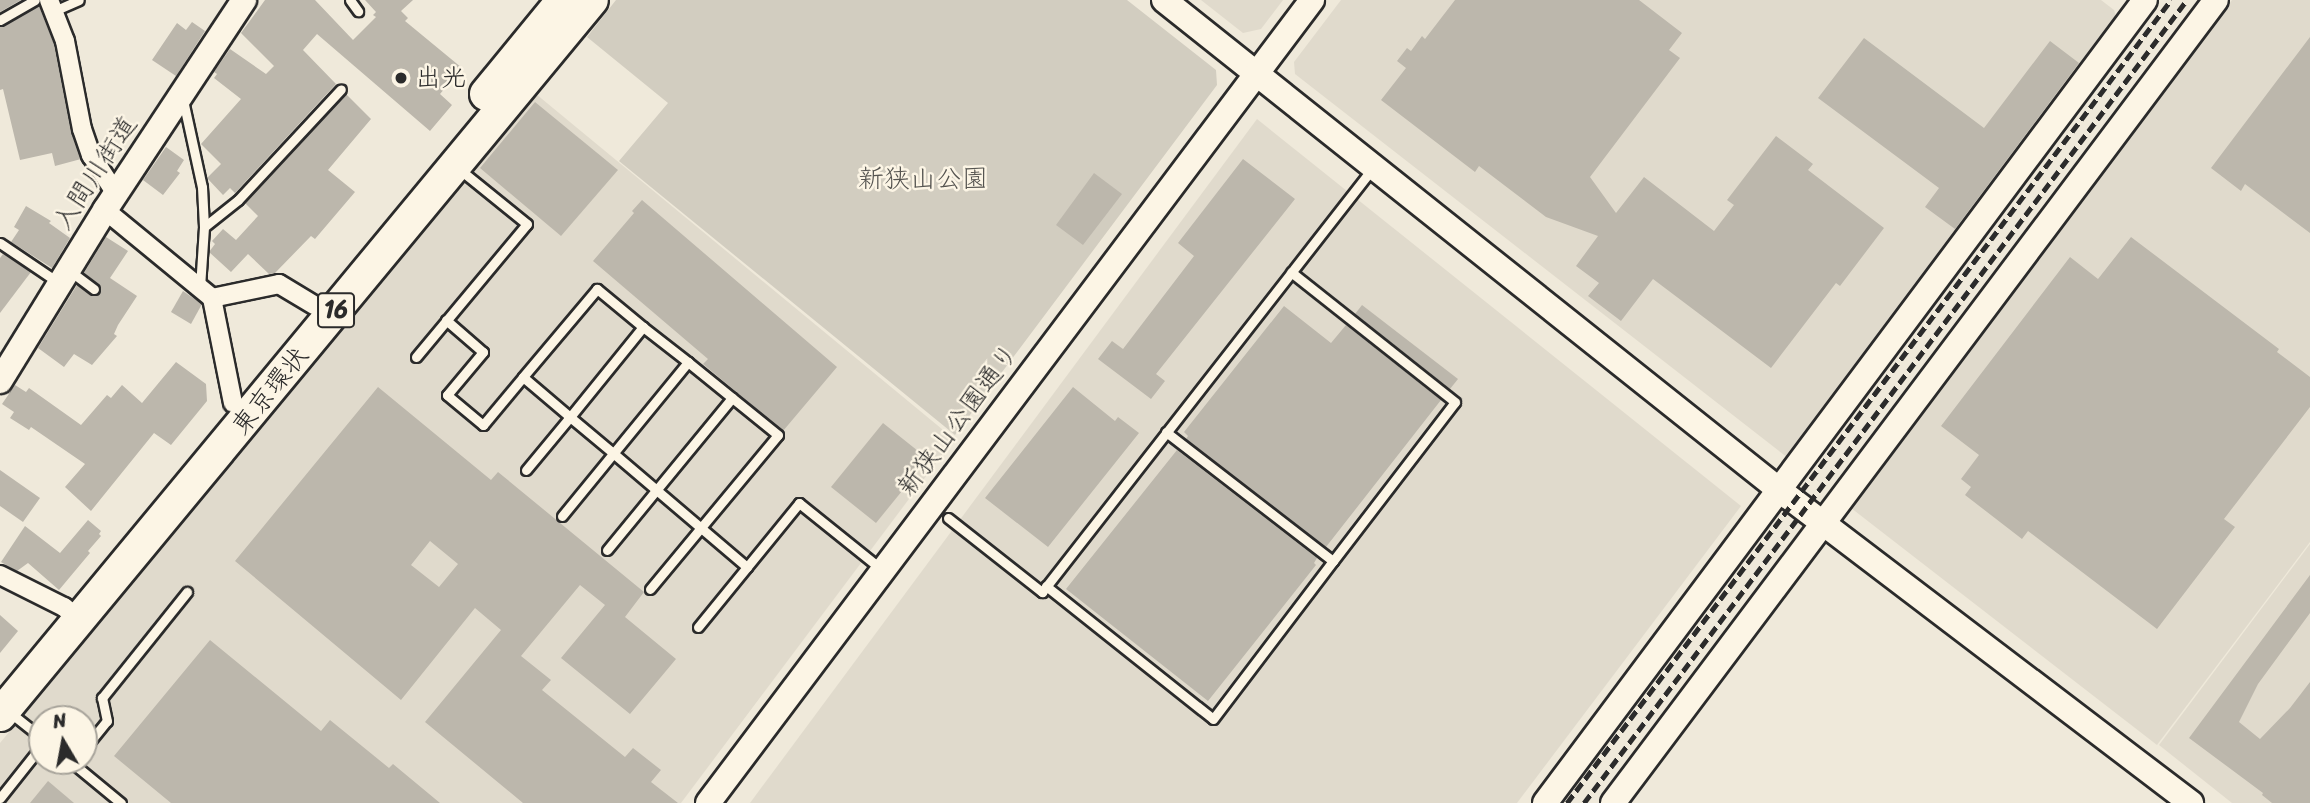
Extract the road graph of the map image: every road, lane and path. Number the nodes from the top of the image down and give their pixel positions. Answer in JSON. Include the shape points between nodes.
{"nodes":[{"id":1,"x":35,"y":0,"type":"edge"},
{"id":2,"x":79,"y":0,"type":"edge"},
{"id":3,"x":244,"y":0,"type":"edge"},
{"id":4,"x":350,"y":0,"type":"edge"},
{"id":5,"x":563,"y":0,"type":"edge"},
{"id":6,"x":592,"y":0,"type":"edge"},
{"id":7,"x":1164,"y":0,"type":"edge"},
{"id":8,"x":1312,"y":0,"type":"edge"},
{"id":9,"x":2216,"y":0,"type":"edge"},
{"id":10,"x":2133,"y":4,"type":"edge"},
{"id":11,"x":52,"y":5,"type":"edge"},
{"id":12,"x":358,"y":10,"type":"dead end"},
{"id":13,"x":0,"y":20,"type":"edge"},
{"id":14,"x":1257,"y":73,"type":"junction"},
{"id":15,"x":341,"y":89,"type":"dead end"},
{"id":16,"x":181,"y":95,"type":"junction"},
{"id":17,"x":455,"y":166,"type":"junction"},
{"id":18,"x":1374,"y":166,"type":"junction"},
{"id":19,"x":110,"y":202,"type":"junction"},
{"id":20,"x":205,"y":228,"type":"junction"},
{"id":21,"x":0,"y":243,"type":"edge"},
{"id":22,"x":1291,"y":272,"type":"junction"},
{"id":23,"x":63,"y":276,"type":"junction"},
{"id":24,"x":94,"y":289,"type":"dead end"},
{"id":25,"x":206,"y":293,"type":"junction"},
{"id":26,"x":314,"y":304,"type":"junction"},
{"id":27,"x":446,"y":320,"type":"junction"},
{"id":28,"x":643,"y":327,"type":"junction"},
{"id":29,"x":416,"y":357,"type":"dead end"},
{"id":30,"x":688,"y":362,"type":"junction"},
{"id":31,"x":523,"y":377,"type":"junction"},
{"id":32,"x":0,"y":381,"type":"edge"},
{"id":33,"x":732,"y":398,"type":"junction"},
{"id":34,"x":233,"y":403,"type":"junction"},
{"id":35,"x":570,"y":417,"type":"junction"},
{"id":36,"x":1166,"y":432,"type":"junction"},
{"id":37,"x":613,"y":453,"type":"junction"},
{"id":38,"x":526,"y":470,"type":"dead end"},
{"id":39,"x":1778,"y":489,"type":"junction"},
{"id":40,"x":657,"y":490,"type":"junction"},
{"id":41,"x":562,"y":516,"type":"dead end"},
{"id":42,"x":948,"y":518,"type":"dead end"},
{"id":43,"x":1823,"y":523,"type":"junction"},
{"id":44,"x":701,"y":528,"type":"junction"},
{"id":45,"x":607,"y":550,"type":"dead end"},
{"id":46,"x":1333,"y":561,"type":"junction"},
{"id":47,"x":747,"y":567,"type":"junction"},
{"id":48,"x":882,"y":570,"type":"junction"},
{"id":49,"x":0,"y":575,"type":"edge"},
{"id":50,"x":1046,"y":586,"type":"junction"},
{"id":51,"x":650,"y":589,"type":"dead end"},
{"id":52,"x":187,"y":592,"type":"dead end"},
{"id":53,"x":72,"y":613,"type":"junction"},
{"id":54,"x":698,"y":627,"type":"dead end"},
{"id":55,"x":2,"y":702,"type":"edge"},
{"id":56,"x":28,"y":725,"type":"edge"},
{"id":57,"x":98,"y":732,"type":"edge"},
{"id":58,"x":28,"y":763,"type":"edge"},
{"id":59,"x":88,"y":775,"type":"edge"},
{"id":60,"x":0,"y":798,"type":"edge"},
{"id":61,"x":121,"y":803,"type":"edge"},
{"id":62,"x":708,"y":803,"type":"edge"},
{"id":63,"x":1545,"y":803,"type":"edge"},
{"id":64,"x":1613,"y":803,"type":"edge"},
{"id":65,"x":2191,"y":803,"type":"edge"}],
"edges":[{"from":1,"to":13,"type":"lane"},
{"from":2,"to":11,"type":"lane"},
{"from":3,"to":16,"type":"street","name":"入間川街道"},
{"from":4,"to":12,"type":"lane"},
{"from":5,"to":26,"type":"highway","name":"東京環状","number":"16"},
{"from":6,"to":17,"type":"highway","name":"東京環状","number":"16"},
{"from":7,"to":14,"type":"street"},
{"from":8,"to":14,"type":"street","name":"新狭山公園通り"},
{"from":9,"to":43,"type":"street"},
{"from":10,"to":39,"type":"street"},
{"from":11,"to":19,"type":"street","via":[[68,50],[82,129]]},
{"from":14,"to":18,"type":"street"},
{"from":14,"to":48,"type":"street","name":"新狭山公園通り"},
{"from":15,"to":20,"type":"lane","via":[[238,200]]},
{"from":16,"to":19,"type":"street","name":"入間川街道"},
{"from":16,"to":20,"type":"lane","via":[[202,187]]},
{"from":17,"to":27,"type":"lane","via":[[527,224]]},
{"from":17,"to":53,"type":"highway","name":"東京環状","number":"16"},
{"from":18,"to":22,"type":"lane"},
{"from":18,"to":39,"type":"street"},
{"from":19,"to":23,"type":"street","name":"入間川街道"},
{"from":19,"to":25,"type":"street"},
{"from":20,"to":25,"type":"lane"},
{"from":21,"to":23,"type":"lane"},
{"from":22,"to":36,"type":"lane"},
{"from":22,"to":46,"type":"lane","via":[[1455,402]]},
{"from":23,"to":24,"type":"lane"},
{"from":23,"to":32,"type":"street","name":"入間川街道"},
{"from":25,"to":26,"type":"street","via":[[279,284]]},
{"from":25,"to":34,"type":"street"},
{"from":26,"to":34,"type":"highway","name":"東京環状","number":"16"},
{"from":27,"to":29,"type":"lane"},
{"from":27,"to":31,"type":"lane","via":[[483,352],[447,395],[483,425]]},
{"from":28,"to":30,"type":"lane"},
{"from":28,"to":31,"type":"lane","via":[[597,289]]},
{"from":28,"to":35,"type":"lane"},
{"from":30,"to":33,"type":"lane"},
{"from":30,"to":37,"type":"lane"},
{"from":31,"to":35,"type":"lane"},
{"from":33,"to":40,"type":"lane"},
{"from":33,"to":44,"type":"lane","via":[[778,435]]},
{"from":34,"to":53,"type":"highway","name":"東京環状","number":"16"},
{"from":35,"to":37,"type":"lane"},
{"from":35,"to":38,"type":"lane"},
{"from":36,"to":46,"type":"lane"},
{"from":36,"to":50,"type":"lane"},
{"from":37,"to":40,"type":"lane"},
{"from":37,"to":41,"type":"lane"},
{"from":39,"to":43,"type":"street"},
{"from":39,"to":63,"type":"street"},
{"from":40,"to":44,"type":"lane"},
{"from":40,"to":45,"type":"lane"},
{"from":42,"to":50,"type":"lane","via":[[1042,592]]},
{"from":43,"to":64,"type":"street"},
{"from":43,"to":65,"type":"street"},
{"from":44,"to":47,"type":"lane"},
{"from":44,"to":51,"type":"lane"},
{"from":46,"to":50,"type":"lane","via":[[1213,719]]},
{"from":47,"to":48,"type":"lane","via":[[799,503]]},
{"from":47,"to":54,"type":"lane"},
{"from":48,"to":62,"type":"street","name":"新狭山公園通り"},
{"from":49,"to":53,"type":"street"},
{"from":52,"to":57,"type":"lane","via":[[102,698],[107,721]]},
{"from":53,"to":55,"type":"highway","name":"東京環状","number":"16"},
{"from":55,"to":56,"type":"lane"},
{"from":58,"to":60,"type":"lane"},
{"from":59,"to":61,"type":"lane"}]}
